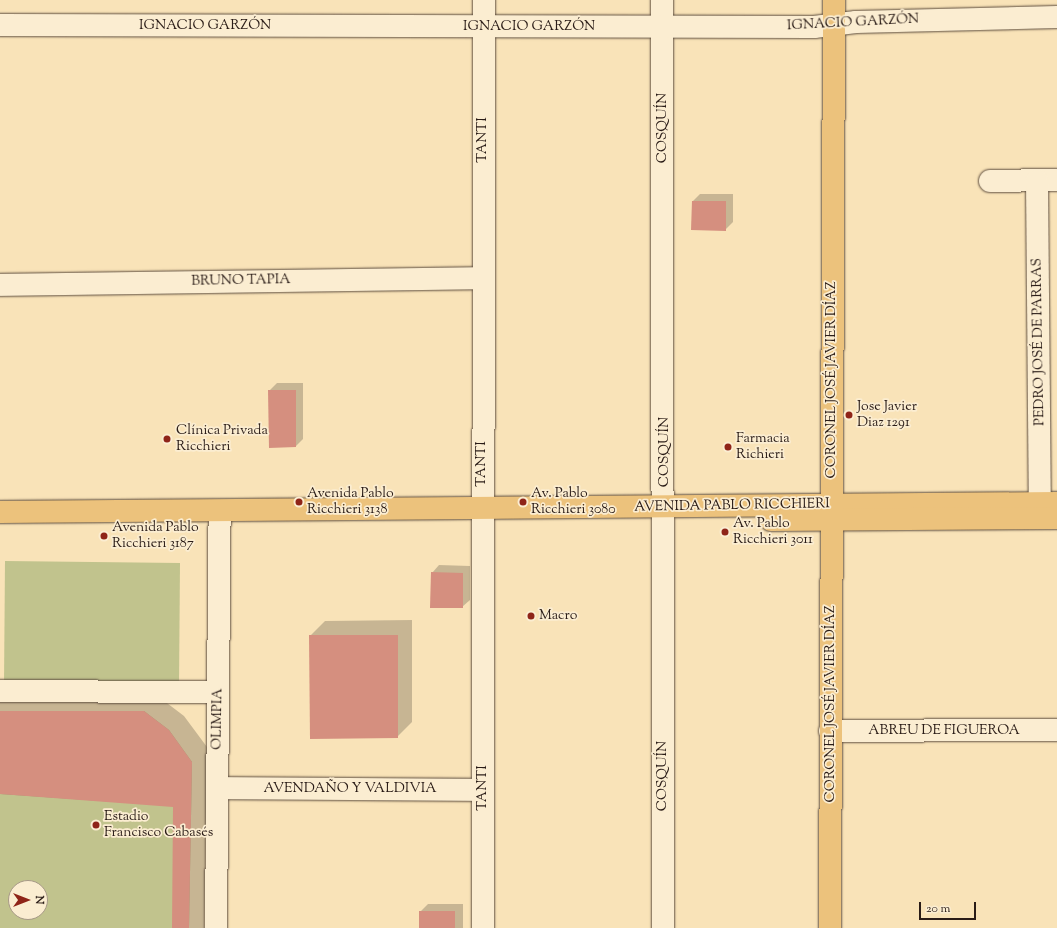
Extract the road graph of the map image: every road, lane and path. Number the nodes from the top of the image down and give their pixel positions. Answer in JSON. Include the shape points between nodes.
{"nodes":[{"id":1,"x":484,"y":0,"type":"edge"},
{"id":2,"x":662,"y":0,"type":"edge"},
{"id":3,"x":834,"y":0,"type":"edge"},
{"id":4,"x":1057,"y":17,"type":"edge"},
{"id":5,"x":0,"y":25,"type":"edge"},
{"id":6,"x":834,"y":26,"type":"junction"},
{"id":7,"x":484,"y":27,"type":"junction"},
{"id":8,"x":662,"y":27,"type":"junction"},
{"id":9,"x":1047,"y":180,"type":"edge"},
{"id":10,"x":990,"y":181,"type":"dead end"},
{"id":11,"x":483,"y":278,"type":"junction"},
{"id":12,"x":0,"y":285,"type":"edge"},
{"id":13,"x":1049,"y":503,"type":"edge"},
{"id":14,"x":0,"y":512,"type":"edge"},
{"id":15,"x":832,"y":512,"type":"junction"},
{"id":16,"x":665,"y":514,"type":"junction"},
{"id":17,"x":482,"y":515,"type":"junction"},
{"id":18,"x":220,"y":517,"type":"junction"},
{"id":19,"x":1057,"y":518,"type":"edge"},
{"id":20,"x":0,"y":527,"type":"edge"},
{"id":21,"x":0,"y":691,"type":"edge"},
{"id":22,"x":218,"y":692,"type":"junction"},
{"id":23,"x":1057,"y":730,"type":"edge"},
{"id":24,"x":830,"y":731,"type":"junction"},
{"id":25,"x":217,"y":788,"type":"junction"},
{"id":26,"x":483,"y":790,"type":"junction"},
{"id":27,"x":216,"y":928,"type":"edge"},
{"id":28,"x":483,"y":928,"type":"edge"},
{"id":29,"x":663,"y":928,"type":"edge"},
{"id":30,"x":830,"y":928,"type":"edge"}],
"edges":[{"from":1,"to":7,"type":"street","name":"TANTI"},
{"from":2,"to":8,"type":"street","name":"COSQUÍN"},
{"from":3,"to":6,"type":"main road","name":"CORONEL JOSÉ JAVIER DÍAZ"},
{"from":4,"to":6,"type":"street","name":"IGNACIO GARZÓN","via":[[856,22]]},
{"from":5,"to":7,"type":"street","name":"IGNACIO GARZÓN"},
{"from":6,"to":8,"type":"street","name":"IGNACIO GARZÓN"},
{"from":6,"to":15,"type":"main road","name":"CORONEL JOSÉ JAVIER DÍAZ"},
{"from":7,"to":8,"type":"street","name":"IGNACIO GARZÓN"},
{"from":7,"to":11,"type":"street","name":"TANTI"},
{"from":8,"to":16,"type":"street","name":"COSQUÍN"},
{"from":9,"to":10,"type":"street"},
{"from":9,"to":13,"type":"street","name":"PEDRO JOSÉ DE PARRAS"},
{"from":11,"to":12,"type":"street","name":"BRUNO TAPIA"},
{"from":11,"to":17,"type":"street","name":"TANTI"},
{"from":13,"to":15,"type":"main road","name":"AVENIDA PABLO RICCHIERI"},
{"from":14,"to":18,"type":"main road","name":"AVENIDA PABLO RICCHIERI"},
{"from":15,"to":16,"type":"main road","name":"AVENIDA PABLO RICCHIERI"},
{"from":15,"to":19,"type":"main road","name":"AVENIDA PABLO RICCHIERI"},
{"from":15,"to":24,"type":"main road","name":"CORONEL JOSÉ JAVIER DÍAZ"},
{"from":16,"to":17,"type":"main road","name":"AVENIDA PABLO RICCHIERI"},
{"from":16,"to":29,"type":"street","name":"COSQUÍN"},
{"from":17,"to":18,"type":"main road","name":"AVENIDA PABLO RICCHIERI"},
{"from":17,"to":26,"type":"street","name":"TANTI"},
{"from":18,"to":20,"type":"main road","name":"AVENIDA PABLO RICCHIERI"},
{"from":18,"to":22,"type":"street","name":"OLIMPIA"},
{"from":21,"to":22,"type":"street"},
{"from":22,"to":25,"type":"street","name":"OLIMPIA"},
{"from":23,"to":24,"type":"street","name":"ABREU DE FIGUEROA"},
{"from":24,"to":30,"type":"main road","name":"CORONEL JOSÉ JAVIER DÍAZ"},
{"from":25,"to":26,"type":"street","name":"AVENDAÑO Y VALDIVIA"},
{"from":25,"to":27,"type":"street","name":"OLIMPIA"},
{"from":26,"to":28,"type":"street","name":"TANTI"}]}
